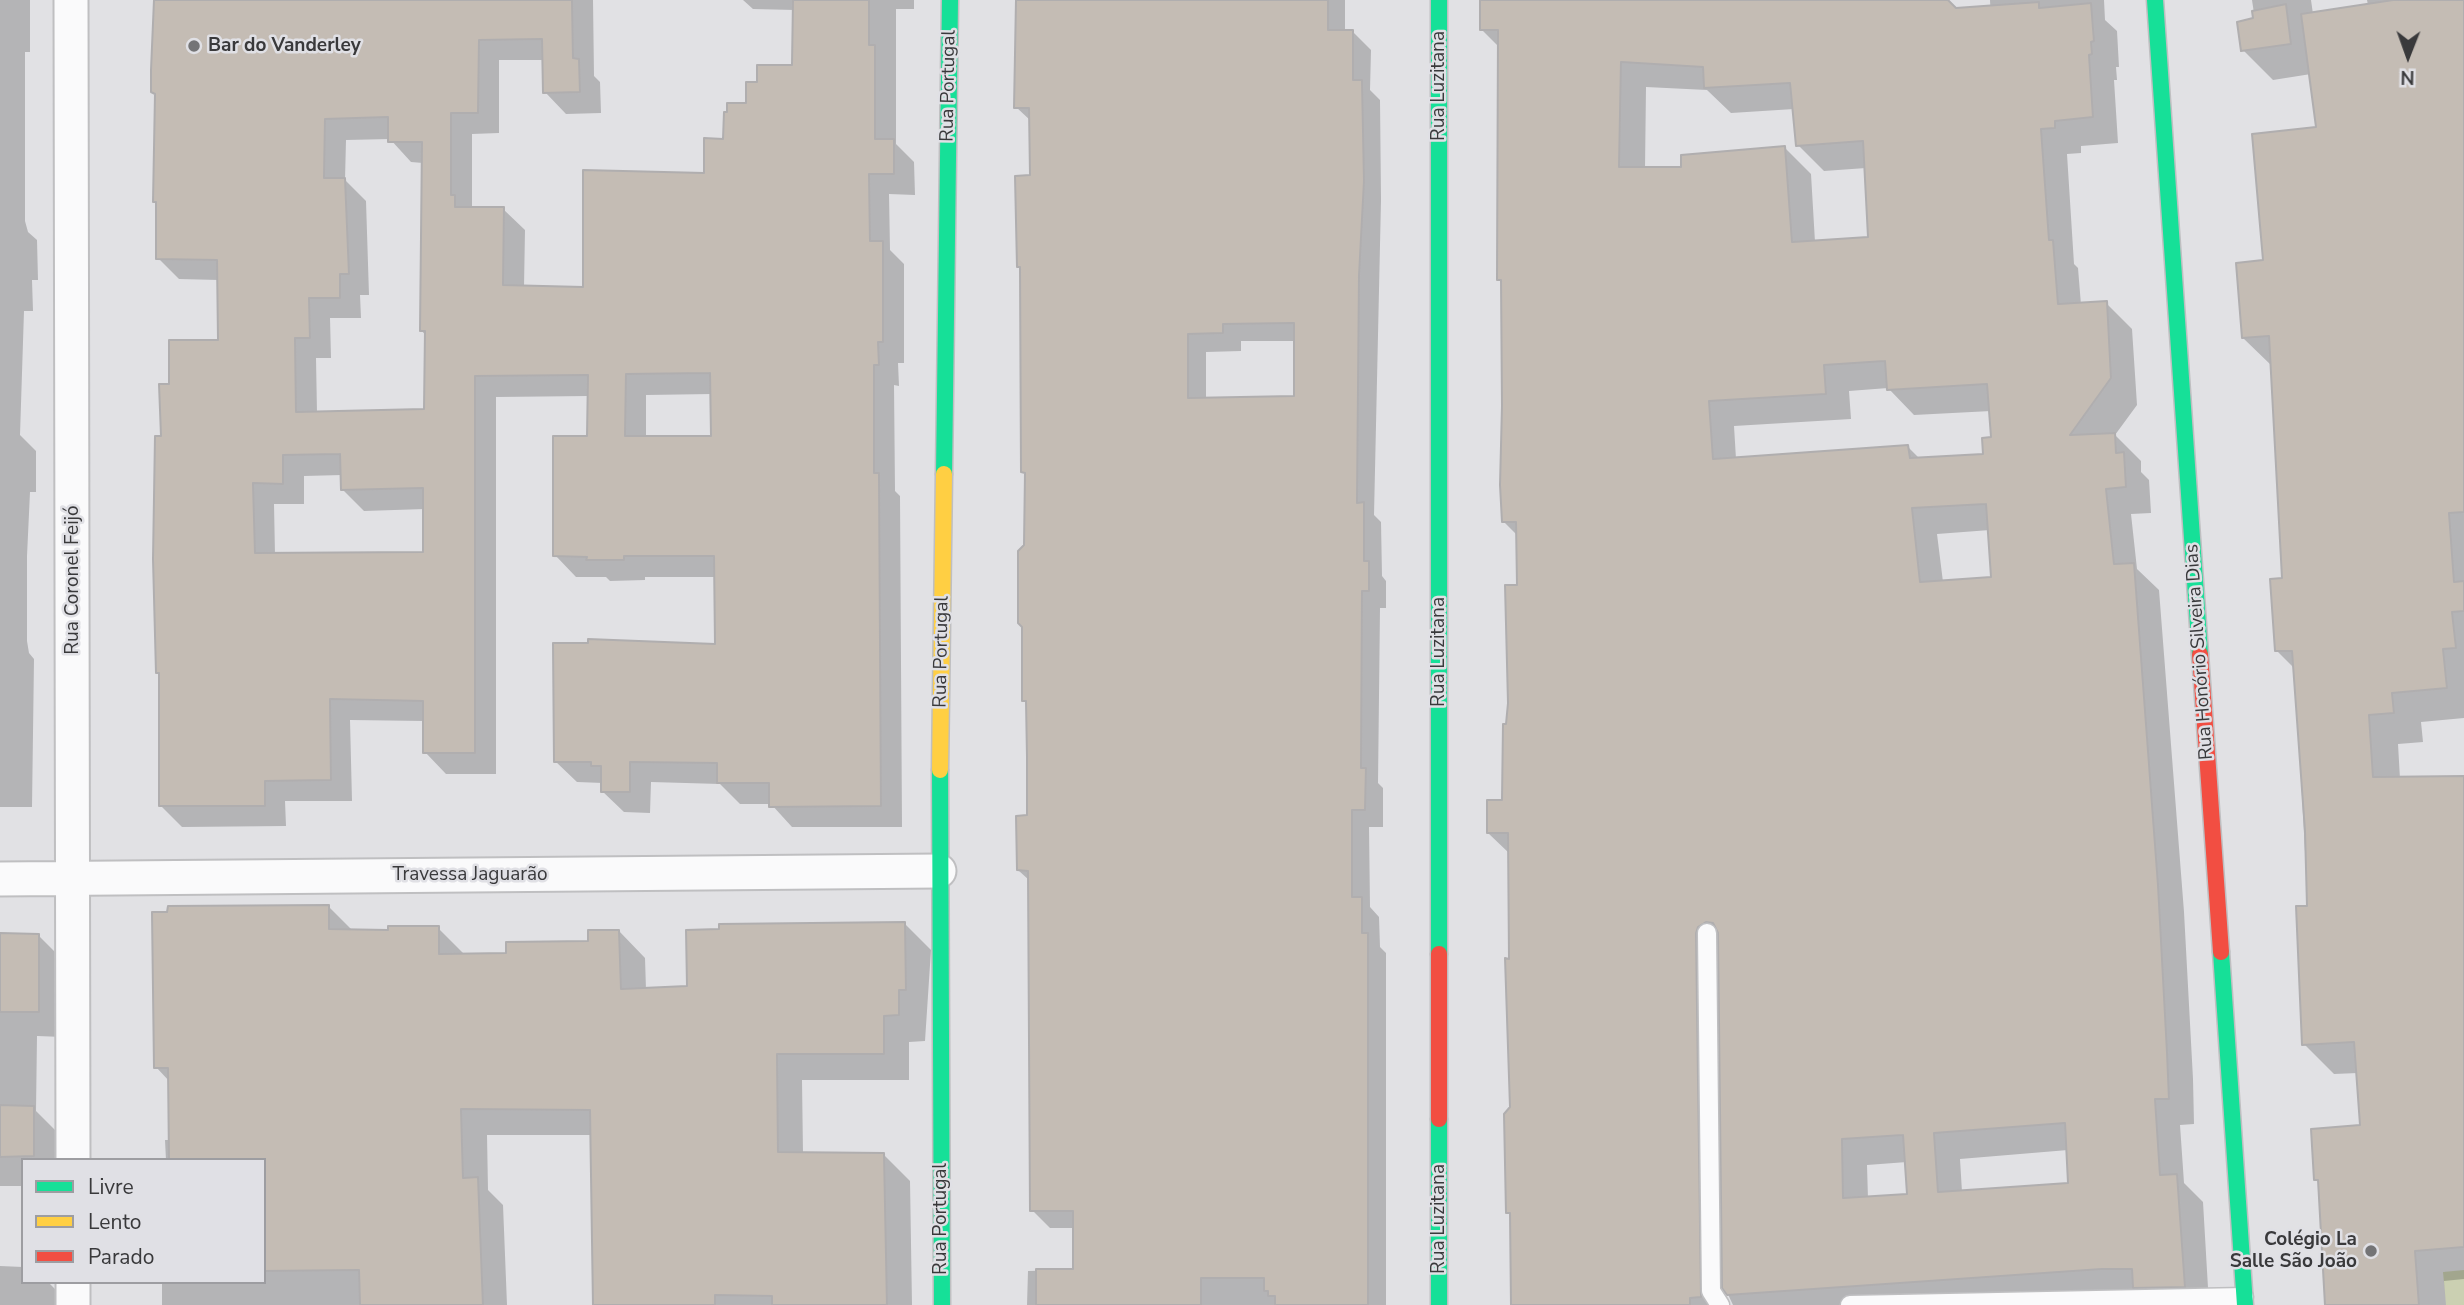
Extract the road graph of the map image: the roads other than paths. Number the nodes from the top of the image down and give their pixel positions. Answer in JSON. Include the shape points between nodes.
{"nodes":[{"id":1,"x":71,"y":0,"type":"edge"},
{"id":2,"x":950,"y":0,"type":"edge"},
{"id":3,"x":1439,"y":0,"type":"edge"},
{"id":4,"x":2155,"y":0,"type":"edge"},
{"id":5,"x":939,"y":871,"type":"junction"},
{"id":6,"x":74,"y":878,"type":"junction"},
{"id":7,"x":0,"y":879,"type":"edge"},
{"id":8,"x":1707,"y":933,"type":"dead end"},
{"id":9,"x":73,"y":1158,"type":"edge"},
{"id":10,"x":73,"y":1284,"type":"edge"},
{"id":11,"x":2245,"y":1301,"type":"edge"},
{"id":12,"x":73,"y":1305,"type":"edge"},
{"id":13,"x":942,"y":1305,"type":"edge"},
{"id":14,"x":1439,"y":1305,"type":"edge"},
{"id":15,"x":1720,"y":1305,"type":"edge"},
{"id":16,"x":1850,"y":1305,"type":"edge"}],
"edges":[{"from":1,"to":6,"type":"street","name":"Rua Coronel Feijó"},
{"from":2,"to":5,"type":"street","name":"Rua Portugal"},
{"from":3,"to":14,"type":"street","name":"Rua Luzitana"},
{"from":4,"to":11,"type":"street","name":"Rua Honório Silveira Dias"},
{"from":5,"to":6,"type":"street","name":"Travessa Jaguarão"},
{"from":5,"to":13,"type":"street","name":"Rua Portugal"},
{"from":6,"to":7,"type":"street","name":"Travessa Jaguarão"},
{"from":6,"to":9,"type":"street","name":"Rua Coronel Feijó"},
{"from":8,"to":15,"type":"lane","via":[[1711,1291]]},
{"from":10,"to":12,"type":"street"},
{"from":11,"to":16,"type":"lane"}]}
